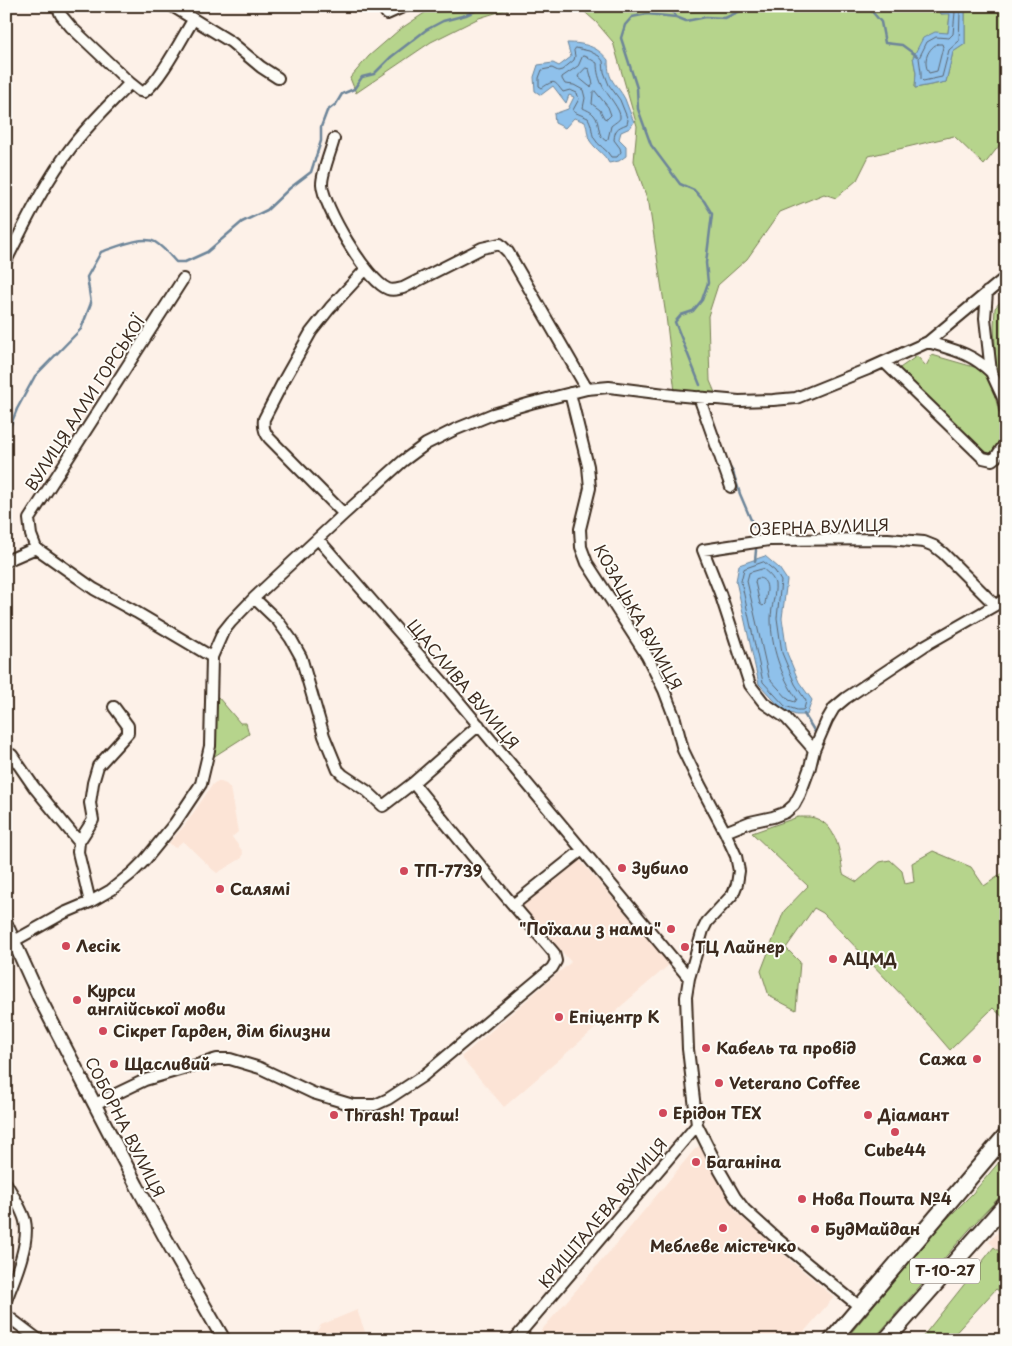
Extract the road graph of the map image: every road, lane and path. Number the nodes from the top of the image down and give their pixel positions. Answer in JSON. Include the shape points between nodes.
{"nodes":[{"id":1,"x":57,"y":6,"type":"edge"},
{"id":2,"x":172,"y":6,"type":"edge"},
{"id":3,"x":405,"y":6,"type":"edge"},
{"id":4,"x":385,"y":10,"type":"edge"},
{"id":5,"x":193,"y":20,"type":"junction"},
{"id":6,"x":278,"y":78,"type":"dead end"},
{"id":7,"x":130,"y":83,"type":"junction"},
{"id":8,"x":334,"y":139,"type":"dead end"},
{"id":9,"x":6,"y":261,"type":"edge"},
{"id":10,"x":365,"y":270,"type":"junction"},
{"id":11,"x":1006,"y":277,"type":"edge"},
{"id":12,"x":183,"y":279,"type":"dead end"},
{"id":13,"x":986,"y":292,"type":"junction"},
{"id":14,"x":928,"y":342,"type":"junction"},
{"id":15,"x":884,"y":362,"type":"junction"},
{"id":16,"x":991,"y":372,"type":"junction"},
{"id":17,"x":587,"y":389,"type":"junction"},
{"id":18,"x":570,"y":393,"type":"junction"},
{"id":19,"x":699,"y":397,"type":"junction"},
{"id":20,"x":1006,"y":411,"type":"edge"},
{"id":21,"x":1006,"y":442,"type":"edge"},
{"id":22,"x":731,"y":487,"type":"dead end"},
{"id":23,"x":344,"y":514,"type":"junction"},
{"id":24,"x":318,"y":539,"type":"junction"},
{"id":25,"x":36,"y":548,"type":"junction"},
{"id":26,"x":6,"y":561,"type":"edge"},
{"id":27,"x":254,"y":598,"type":"junction"},
{"id":28,"x":1006,"y":599,"type":"edge"},
{"id":29,"x":995,"y":605,"type":"junction"},
{"id":30,"x":212,"y":658,"type":"junction"},
{"id":31,"x":114,"y":707,"type":"dead end"},
{"id":32,"x":479,"y":725,"type":"junction"},
{"id":33,"x":814,"y":750,"type":"junction"},
{"id":34,"x":12,"y":756,"type":"dead end"},
{"id":35,"x":413,"y":783,"type":"junction"},
{"id":36,"x":725,"y":832,"type":"junction"},
{"id":37,"x":79,"y":842,"type":"junction"},
{"id":38,"x":582,"y":850,"type":"junction"},
{"id":39,"x":90,"y":902,"type":"junction"},
{"id":40,"x":514,"y":905,"type":"junction"},
{"id":41,"x":6,"y":924,"type":"edge"},
{"id":42,"x":14,"y":941,"type":"junction"},
{"id":43,"x":689,"y":978,"type":"junction"},
{"id":44,"x":95,"y":1104,"type":"junction"},
{"id":45,"x":697,"y":1125,"type":"junction"},
{"id":46,"x":1006,"y":1136,"type":"edge"},
{"id":47,"x":6,"y":1183,"type":"edge"},
{"id":48,"x":1006,"y":1204,"type":"edge"},
{"id":49,"x":6,"y":1300,"type":"edge"},
{"id":50,"x":860,"y":1307,"type":"junction"},
{"id":51,"x":6,"y":1316,"type":"edge"},
{"id":52,"x":39,"y":1340,"type":"edge"},
{"id":53,"x":224,"y":1340,"type":"edge"},
{"id":54,"x":514,"y":1340,"type":"edge"},
{"id":55,"x":832,"y":1340,"type":"edge"},
{"id":56,"x":886,"y":1340,"type":"edge"}],
"edges":[{"from":1,"to":7,"type":"street","via":[[71,27]]},
{"from":2,"to":5,"type":"street"},
{"from":3,"to":4,"type":"street"},
{"from":5,"to":6,"type":"street","via":[[232,42]]},
{"from":5,"to":7,"type":"street","via":[[149,89],[140,91]]},
{"from":7,"to":9,"type":"street","via":[[72,146],[51,177]]},
{"from":8,"to":10,"type":"street","via":[[322,184],[324,194],[341,232]]},
{"from":10,"to":17,"type":"street","via":[[388,289],[394,290],[482,248],[500,244],[508,252]]},
{"from":10,"to":23,"type":"street","via":[[311,332],[264,419],[264,432],[269,438]]},
{"from":11,"to":13,"type":"street"},
{"from":12,"to":25,"type":"street","name":"ВУЛИЦЯ АЛЛИ ГОРСЬКОЇ","via":[[29,519]]},
{"from":13,"to":14,"type":"street"},
{"from":13,"to":16,"type":"street","via":[[985,318]]},
{"from":14,"to":15,"type":"street"},
{"from":14,"to":16,"type":"street","via":[[970,355]]},
{"from":15,"to":19,"type":"street","via":[[796,398],[739,401]]},
{"from":15,"to":21,"type":"street","via":[[983,458],[992,460]]},
{"from":16,"to":20,"type":"street"},
{"from":17,"to":18,"type":"street"},
{"from":17,"to":19,"type":"street","via":[[609,387]]},
{"from":18,"to":23,"type":"street","via":[[493,414],[426,444]]},
{"from":18,"to":36,"type":"street","name":"КОЗАЦЬКА ВУЛИЦЯ","via":[[588,466],[590,488],[580,529],[584,555],[647,656],[664,690],[683,750]]},
{"from":19,"to":22,"type":"street"},
{"from":23,"to":24,"type":"street"},
{"from":24,"to":27,"type":"street"},
{"from":24,"to":32,"type":"street","name":"ЩАСЛИВА ВУЛИЦЯ"},
{"from":25,"to":26,"type":"street"},
{"from":25,"to":30,"type":"street","via":[[94,589]]},
{"from":27,"to":30,"type":"street","via":[[223,632]]},
{"from":27,"to":35,"type":"street","via":[[278,621],[300,657],[324,736],[342,775],[383,806]]},
{"from":28,"to":29,"type":"street"},
{"from":29,"to":33,"type":"street","via":[[924,646],[846,698],[826,720]]},
{"from":29,"to":33,"type":"street","name":"ОЗЕРНА ВУЛИЦЯ","via":[[943,553],[924,542],[888,539],[769,540],[703,550],[750,685],[764,703],[786,718]]},
{"from":30,"to":39,"type":"street","via":[[210,746],[201,784],[176,823],[145,860],[111,890]]},
{"from":31,"to":37,"type":"street","via":[[128,726],[128,733],[98,766],[90,803],[93,820]]},
{"from":32,"to":35,"type":"street"},
{"from":32,"to":38,"type":"street","name":"ЩАСЛИВА ВУЛИЦЯ"},
{"from":33,"to":36,"type":"street","via":[[794,805],[786,812]]},
{"from":34,"to":37,"type":"street"},
{"from":35,"to":40,"type":"street"},
{"from":36,"to":43,"type":"street","name":"КОЗАЦЬКА ВУЛИЦЯ","via":[[736,856],[737,884],[733,894],[707,922]]},
{"from":37,"to":39,"type":"street","via":[[78,852]]},
{"from":38,"to":40,"type":"street"},
{"from":38,"to":43,"type":"street","name":"ЩАСЛИВА ВУЛИЦЯ"},
{"from":39,"to":42,"type":"street"},
{"from":40,"to":44,"type":"street","via":[[554,953],[556,961],[552,968],[423,1076],[388,1099],[376,1104],[353,1105],[313,1093],[246,1064],[217,1059],[145,1080]]},
{"from":41,"to":42,"type":"main road","name":"СОБОРНА ВУЛИЦЯ"},
{"from":42,"to":44,"type":"main road","name":"СОБОРНА ВУЛИЦЯ","via":[[39,997]]},
{"from":43,"to":45,"type":"street","name":"КОЗАЦЬКА ВУЛИЦЯ","via":[[686,1031]]},
{"from":44,"to":53,"type":"main road","name":"СОБОРНА ВУЛИЦЯ"},
{"from":45,"to":50,"type":"street","via":[[720,1171],[745,1210]]},
{"from":45,"to":54,"type":"street","name":"КРИШТАЛЕВА ВУЛИЦЯ"},
{"from":46,"to":50,"type":"highway","number":"Т-10-27"},
{"from":47,"to":49,"type":"street","via":[[25,1219],[26,1229],[20,1264]]},
{"from":48,"to":56,"type":"highway","number":"Т-10-27"},
{"from":50,"to":55,"type":"highway","number":"Т-10-27"},
{"from":51,"to":52,"type":"street"}]}
